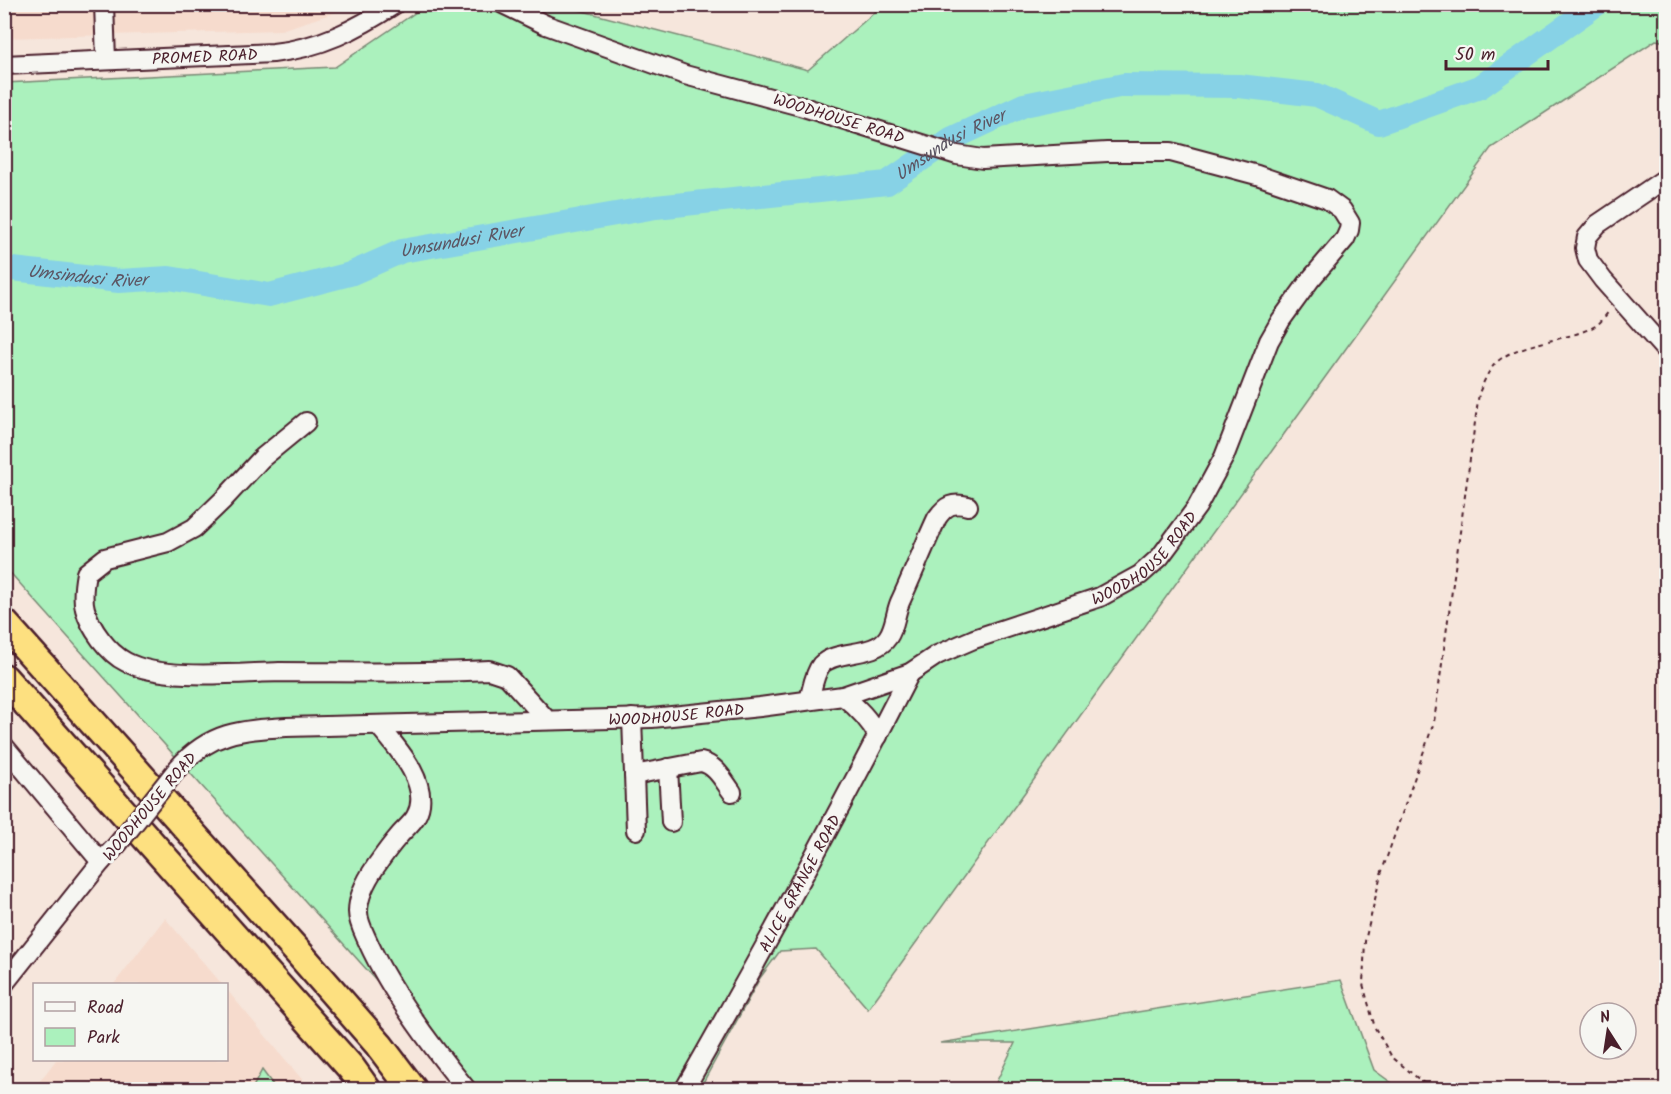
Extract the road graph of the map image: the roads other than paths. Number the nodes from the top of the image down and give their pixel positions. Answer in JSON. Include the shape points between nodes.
{"nodes":[{"id":1,"x":104,"y":4,"type":"edge"},
{"id":2,"x":395,"y":4,"type":"edge"},
{"id":3,"x":502,"y":4,"type":"edge"},
{"id":4,"x":106,"y":60,"type":"junction"},
{"id":5,"x":4,"y":65,"type":"edge"},
{"id":6,"x":1666,"y":178,"type":"edge"},
{"id":7,"x":1666,"y":351,"type":"edge"},
{"id":8,"x":306,"y":422,"type":"dead end"},
{"id":9,"x":968,"y":506,"type":"dead end"},
{"id":10,"x":4,"y":623,"type":"edge"},
{"id":11,"x":910,"y":673,"type":"junction"},
{"id":12,"x":4,"y":678,"type":"edge"},
{"id":13,"x":843,"y":696,"type":"junction"},
{"id":14,"x":809,"y":700,"type":"junction"},
{"id":15,"x":632,"y":718,"type":"junction"},
{"id":16,"x":547,"y":720,"type":"junction"},
{"id":17,"x":378,"y":725,"type":"junction"},
{"id":18,"x":878,"y":736,"type":"junction"},
{"id":19,"x":4,"y":747,"type":"edge"},
{"id":20,"x":668,"y":768,"type":"junction"},
{"id":21,"x":634,"y":775,"type":"junction"},
{"id":22,"x":732,"y":792,"type":"dead end"},
{"id":23,"x":671,"y":822,"type":"dead end"},
{"id":24,"x":636,"y":830,"type":"dead end"},
{"id":25,"x":101,"y":862,"type":"junction"},
{"id":26,"x":4,"y":984,"type":"edge"},
{"id":27,"x":367,"y":1089,"type":"edge"},
{"id":28,"x":413,"y":1089,"type":"edge"},
{"id":29,"x":467,"y":1089,"type":"edge"},
{"id":30,"x":684,"y":1089,"type":"edge"}],
"edges":[{"from":1,"to":4,"type":"street"},
{"from":2,"to":4,"type":"street","name":"PROMED ROAD","via":[[361,26],[299,50]]},
{"from":3,"to":11,"type":"street","name":"WOODHOUSE ROAD","via":[[546,25],[685,75],[957,155],[983,159],[1171,152],[1327,199],[1342,210],[1350,223],[1345,239],[1310,280],[1269,341],[1224,457],[1197,507],[1160,557],[1140,575],[1100,597],[974,639],[937,655]]},
{"from":4,"to":5,"type":"street","name":"PROMED ROAD"},
{"from":6,"to":7,"type":"street","via":[[1598,225],[1587,237],[1585,248],[1588,260],[1619,300]]},
{"from":8,"to":16,"type":"street","via":[[262,459],[194,528],[168,542],[105,558],[86,573],[85,609],[94,630],[125,662],[183,673],[489,670],[507,676]]},
{"from":9,"to":14,"type":"street","via":[[952,504],[937,518],[889,636],[869,650],[822,664]]},
{"from":10,"to":28,"type":"highway","via":[[289,942]]},
{"from":11,"to":13,"type":"street","name":"WOODHOUSE ROAD"},
{"from":11,"to":18,"type":"street","name":"ALICE GRANGE ROAD"},
{"from":12,"to":27,"type":"highway"},
{"from":13,"to":14,"type":"street","name":"WOODHOUSE ROAD"},
{"from":13,"to":18,"type":"street","via":[[860,709]]},
{"from":14,"to":15,"type":"street","name":"WOODHOUSE ROAD"},
{"from":15,"to":16,"type":"street","name":"WOODHOUSE ROAD"},
{"from":15,"to":21,"type":"street"},
{"from":16,"to":17,"type":"street","name":"WOODHOUSE ROAD"},
{"from":17,"to":25,"type":"street","name":"WOODHOUSE ROAD","bridge":true,"via":[[254,729],[201,746],[178,768]]},
{"from":17,"to":29,"type":"street","via":[[412,769],[419,788],[419,803],[417,816],[369,877],[358,913],[361,926],[375,958],[431,1046]]},
{"from":18,"to":30,"type":"street","name":"ALICE GRANGE ROAD"},
{"from":19,"to":25,"type":"street"},
{"from":20,"to":21,"type":"street"},
{"from":20,"to":22,"type":"street","via":[[708,764]]},
{"from":20,"to":23,"type":"street"},
{"from":21,"to":24,"type":"street"},
{"from":25,"to":26,"type":"street","name":"WOODHOUSE ROAD"}]}
